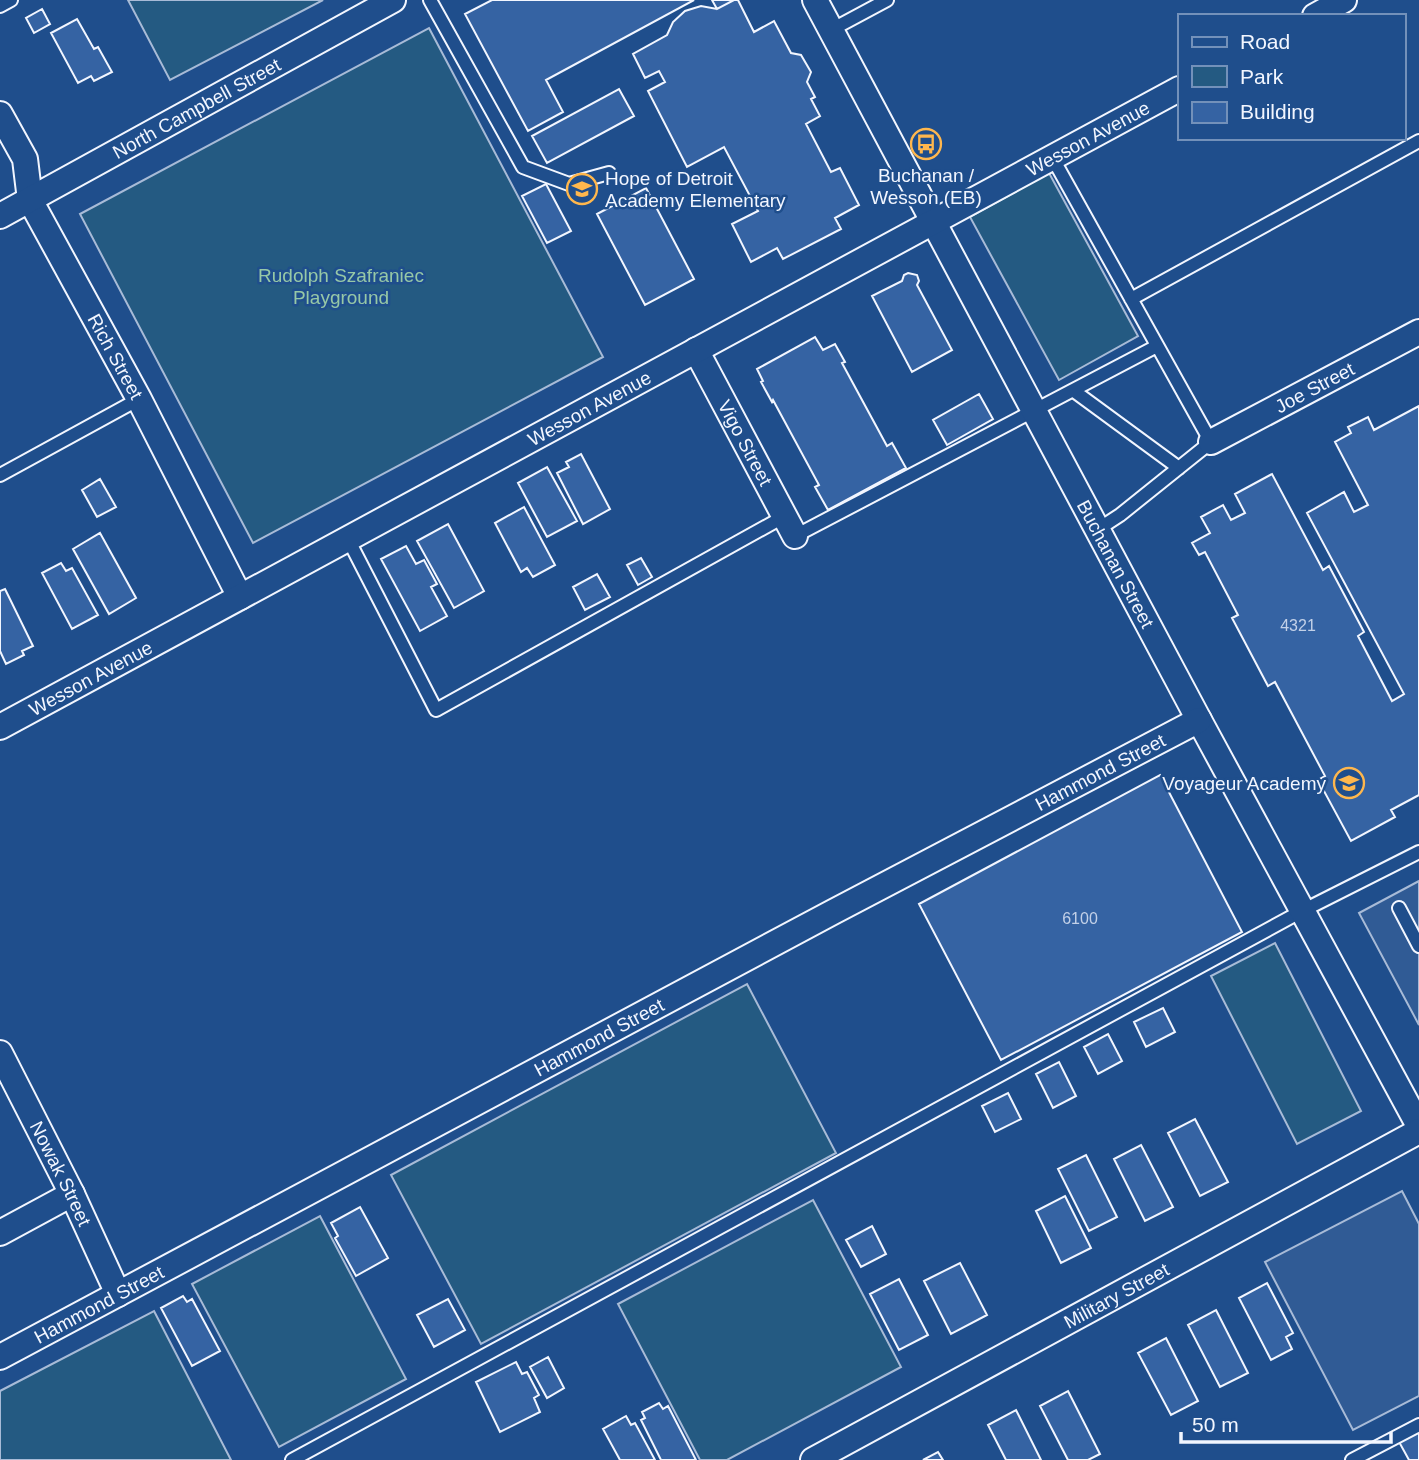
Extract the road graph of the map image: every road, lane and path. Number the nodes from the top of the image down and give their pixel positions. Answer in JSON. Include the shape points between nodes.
{"nodes":[{"id":1,"x":11,"y":0,"type":"edge"},
{"id":2,"x":393,"y":0,"type":"edge"},
{"id":3,"x":430,"y":0,"type":"edge"},
{"id":4,"x":815,"y":0,"type":"edge"},
{"id":5,"x":887,"y":0,"type":"edge"},
{"id":6,"x":1344,"y":0,"type":"edge"},
{"id":7,"x":0,"y":6,"type":"edge"},
{"id":8,"x":1319,"y":14,"type":"edge"},
{"id":9,"x":831,"y":30,"type":"junction"},
{"id":10,"x":1178,"y":90,"type":"edge"},
{"id":11,"x":0,"y":114,"type":"edge"},
{"id":12,"x":1419,"y":141,"type":"edge"},
{"id":13,"x":1052,"y":157,"type":"junction"},
{"id":14,"x":609,"y":173,"type":"dead end"},
{"id":15,"x":30,"y":200,"type":"junction"},
{"id":16,"x":0,"y":216,"type":"edge"},
{"id":17,"x":932,"y":222,"type":"junction"},
{"id":18,"x":1131,"y":299,"type":"junction"},
{"id":19,"x":1419,"y":332,"type":"edge"},
{"id":20,"x":1157,"y":346,"type":"junction"},
{"id":21,"x":696,"y":351,"type":"junction"},
{"id":22,"x":1073,"y":391,"type":"junction"},
{"id":23,"x":139,"y":399,"type":"junction"},
{"id":24,"x":1034,"y":412,"type":"junction"},
{"id":25,"x":1211,"y":442,"type":"junction"},
{"id":26,"x":1178,"y":468,"type":"junction"},
{"id":27,"x":0,"y":475,"type":"edge"},
{"id":28,"x":790,"y":526,"type":"junction"},
{"id":29,"x":1097,"y":530,"type":"junction"},
{"id":30,"x":348,"y":539,"type":"junction"},
{"id":31,"x":240,"y":597,"type":"junction"},
{"id":32,"x":1199,"y":720,"type":"junction"},
{"id":33,"x":0,"y":727,"type":"edge"},
{"id":34,"x":1419,"y":852,"type":"edge"},
{"id":35,"x":1399,"y":908,"type":"dead end"},
{"id":36,"x":1302,"y":911,"type":"junction"},
{"id":37,"x":1419,"y":946,"type":"edge"},
{"id":38,"x":0,"y":1053,"type":"edge"},
{"id":39,"x":1419,"y":1129,"type":"edge"},
{"id":40,"x":72,"y":1194,"type":"junction"},
{"id":41,"x":0,"y":1233,"type":"edge"},
{"id":42,"x":118,"y":1294,"type":"junction"},
{"id":43,"x":0,"y":1357,"type":"edge"},
{"id":44,"x":1419,"y":1425,"type":"edge"},
{"id":45,"x":292,"y":1460,"type":"edge"},
{"id":46,"x":813,"y":1460,"type":"edge"},
{"id":47,"x":1352,"y":1460,"type":"edge"}],
"edges":[{"from":1,"to":7,"type":"lane"},
{"from":2,"to":15,"type":"street","name":"North Campbell Street"},
{"from":3,"to":14,"type":"lane","via":[[523,167],[569,184]]},
{"from":4,"to":9,"type":"street","name":"Buchanan Street"},
{"from":5,"to":9,"type":"lane"},
{"from":6,"to":8,"type":"street"},
{"from":9,"to":17,"type":"street","name":"Buchanan Street"},
{"from":10,"to":13,"type":"street","name":"Wesson Avenue"},
{"from":11,"to":15,"type":"street","name":"Rich Street","via":[[25,159]]},
{"from":12,"to":18,"type":"lane"},
{"from":13,"to":17,"type":"street","name":"Wesson Avenue"},
{"from":13,"to":18,"type":"lane"},
{"from":15,"to":16,"type":"street","name":"North Campbell Street"},
{"from":15,"to":23,"type":"street","name":"Rich Street"},
{"from":17,"to":21,"type":"street","name":"Wesson Avenue"},
{"from":17,"to":24,"type":"street","name":"Buchanan Street"},
{"from":18,"to":20,"type":"lane"},
{"from":19,"to":25,"type":"street","name":"Joe Street"},
{"from":20,"to":22,"type":"lane"},
{"from":20,"to":25,"type":"lane"},
{"from":21,"to":28,"type":"street","name":"Vigo Street"},
{"from":21,"to":30,"type":"street","name":"Wesson Avenue"},
{"from":22,"to":24,"type":"lane"},
{"from":22,"to":26,"type":"lane"},
{"from":23,"to":27,"type":"lane"},
{"from":23,"to":31,"type":"street","name":"Rich Street"},
{"from":24,"to":28,"type":"lane"},
{"from":24,"to":29,"type":"street","name":"Buchanan Street"},
{"from":25,"to":26,"type":"lane"},
{"from":26,"to":29,"type":"lane"},
{"from":28,"to":30,"type":"lane","via":[[436,710]]},
{"from":29,"to":32,"type":"street","name":"Buchanan Street"},
{"from":30,"to":31,"type":"street","name":"Wesson Avenue"},
{"from":31,"to":33,"type":"street","name":"Wesson Avenue"},
{"from":32,"to":36,"type":"street","name":"Buchanan Street"},
{"from":32,"to":42,"type":"street","name":"Hammond Street"},
{"from":34,"to":36,"type":"lane"},
{"from":35,"to":37,"type":"lane"},
{"from":36,"to":39,"type":"street","name":"Buchanan Street"},
{"from":36,"to":45,"type":"lane"},
{"from":38,"to":40,"type":"street","name":"Nowak Street"},
{"from":39,"to":46,"type":"street","name":"Military Street"},
{"from":40,"to":41,"type":"street"},
{"from":40,"to":42,"type":"street","name":"Nowak Street"},
{"from":42,"to":43,"type":"street","name":"Hammond Street"},
{"from":44,"to":47,"type":"lane"}]}
